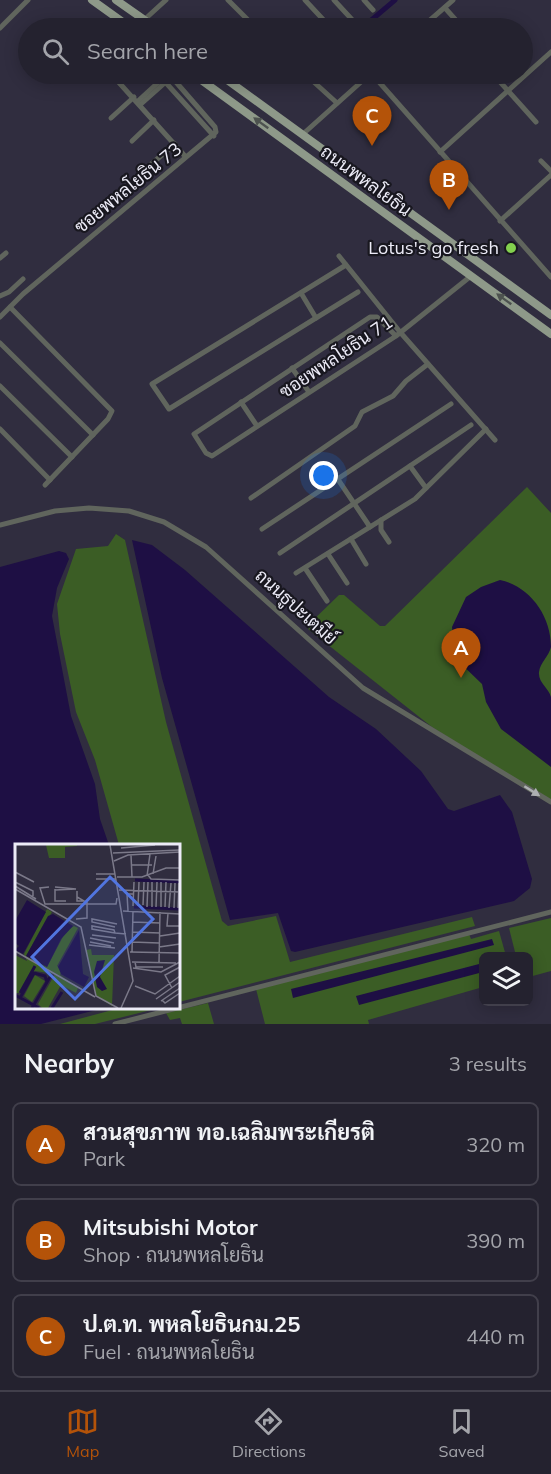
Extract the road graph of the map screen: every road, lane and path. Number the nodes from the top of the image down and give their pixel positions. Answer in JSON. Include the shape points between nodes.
{"nodes":[{"id":1,"x":28,"y":0,"type":"edge"},
{"id":2,"x":92,"y":0,"type":"edge"},
{"id":3,"x":116,"y":0,"type":"edge"},
{"id":4,"x":166,"y":0,"type":"edge"},
{"id":5,"x":228,"y":0,"type":"edge"},
{"id":6,"x":305,"y":0,"type":"edge"},
{"id":7,"x":334,"y":0,"type":"edge"},
{"id":8,"x":364,"y":0,"type":"edge"},
{"id":9,"x":453,"y":0,"type":"edge"},
{"id":10,"x":445,"y":8,"type":"junction"},
{"id":11,"x":373,"y":10,"type":"dead end"},
{"id":12,"x":116,"y":18,"type":"edge"},
{"id":13,"x":141,"y":18,"type":"edge"},
{"id":14,"x":146,"y":18,"type":"edge"},
{"id":15,"x":246,"y":18,"type":"edge"},
{"id":16,"x":322,"y":18,"type":"edge"},
{"id":17,"x":350,"y":18,"type":"edge"},
{"id":18,"x":433,"y":18,"type":"edge"},
{"id":19,"x":454,"y":18,"type":"edge"},
{"id":20,"x":0,"y":28,"type":"edge"},
{"id":21,"x":551,"y":52,"type":"edge"},
{"id":22,"x":546,"y":57,"type":"junction"},
{"id":23,"x":551,"y":63,"type":"edge"},
{"id":24,"x":533,"y":66,"type":"edge"},
{"id":25,"x":121,"y":84,"type":"edge"},
{"id":26,"x":156,"y":84,"type":"edge"},
{"id":27,"x":167,"y":84,"type":"edge"},
{"id":28,"x":177,"y":84,"type":"edge"},
{"id":29,"x":207,"y":84,"type":"edge"},
{"id":30,"x":233,"y":84,"type":"edge"},
{"id":31,"x":316,"y":84,"type":"edge"},
{"id":32,"x":359,"y":84,"type":"edge"},
{"id":33,"x":380,"y":84,"type":"edge"},
{"id":34,"x":502,"y":84,"type":"edge"},
{"id":35,"x":515,"y":84,"type":"edge"},
{"id":36,"x":509,"y":91,"type":"junction"},
{"id":37,"x":138,"y":101,"type":"junction"},
{"id":38,"x":337,"y":103,"type":"junction"},
{"id":39,"x":111,"y":118,"type":"dead end"},
{"id":40,"x":154,"y":120,"type":"junction"},
{"id":41,"x":536,"y":122,"type":"dead end"},
{"id":42,"x":289,"y":124,"type":"junction"},
{"id":43,"x":303,"y":135,"type":"junction"},
{"id":44,"x":214,"y":136,"type":"junction"},
{"id":45,"x":282,"y":138,"type":"junction"},
{"id":46,"x":132,"y":141,"type":"dead end"},
{"id":47,"x":175,"y":144,"type":"junction"},
{"id":48,"x":440,"y":152,"type":"junction"},
{"id":49,"x":184,"y":155,"type":"dead end"},
{"id":50,"x":541,"y":161,"type":"dead end"},
{"id":51,"x":149,"y":166,"type":"dead end"},
{"id":52,"x":551,"y":173,"type":"edge"},
{"id":53,"x":500,"y":220,"type":"junction"},
{"id":54,"x":6,"y":253,"type":"dead end"},
{"id":55,"x":339,"y":256,"type":"dead end"},
{"id":56,"x":0,"y":258,"type":"edge"},
{"id":57,"x":346,"y":265,"type":"junction"},
{"id":58,"x":471,"y":276,"type":"junction"},
{"id":59,"x":551,"y":277,"type":"edge"},
{"id":60,"x":23,"y":279,"type":"dead end"},
{"id":61,"x":358,"y":292,"type":"dead end"},
{"id":62,"x":301,"y":293,"type":"junction"},
{"id":63,"x":0,"y":296,"type":"edge"},
{"id":64,"x":10,"y":307,"type":"junction"},
{"id":65,"x":1,"y":315,"type":"edge"},
{"id":66,"x":551,"y":315,"type":"edge"},
{"id":67,"x":316,"y":318,"type":"junction"},
{"id":68,"x":398,"y":334,"type":"junction"},
{"id":69,"x":551,"y":334,"type":"edge"},
{"id":70,"x":0,"y":343,"type":"edge"},
{"id":71,"x":428,"y":364,"type":"junction"},
{"id":72,"x":292,"y":368,"type":"junction"},
{"id":73,"x":0,"y":386,"type":"edge"},
{"id":74,"x":309,"y":393,"type":"junction"},
{"id":75,"x":241,"y":402,"type":"junction"},
{"id":76,"x":451,"y":404,"type":"dead end"},
{"id":77,"x":471,"y":425,"type":"dead end"},
{"id":78,"x":257,"y":426,"type":"junction"},
{"id":79,"x":0,"y":429,"type":"edge"},
{"id":80,"x":486,"y":429,"type":"junction"},
{"id":81,"x":93,"y":435,"type":"junction"},
{"id":82,"x":495,"y":440,"type":"dead end"},
{"id":83,"x":72,"y":457,"type":"junction"},
{"id":84,"x":410,"y":466,"type":"junction"},
{"id":85,"x":338,"y":478,"type":"junction"},
{"id":86,"x":50,"y":480,"type":"junction"},
{"id":87,"x":45,"y":485,"type":"dead end"},
{"id":88,"x":426,"y":488,"type":"junction"},
{"id":89,"x":251,"y":498,"type":"dead end"},
{"id":90,"x":354,"y":503,"type":"junction"},
{"id":91,"x":381,"y":520,"type":"junction"},
{"id":92,"x":0,"y":525,"type":"edge"},
{"id":93,"x":370,"y":527,"type":"junction"},
{"id":94,"x":262,"y":529,"type":"dead end"},
{"id":95,"x":351,"y":539,"type":"junction"},
{"id":96,"x":388,"y":542,"type":"dead end"},
{"id":97,"x":280,"y":553,"type":"dead end"},
{"id":98,"x":328,"y":554,"type":"junction"},
{"id":99,"x":366,"y":564,"type":"dead end"},
{"id":100,"x":305,"y":568,"type":"junction"},
{"id":101,"x":296,"y":573,"type":"dead end"},
{"id":102,"x":347,"y":584,"type":"dead end"},
{"id":103,"x":327,"y":601,"type":"dead end"},
{"id":104,"x":551,"y":802,"type":"edge"},
{"id":105,"x":551,"y":912,"type":"edge"},
{"id":106,"x":180,"y":1007,"type":"edge"},
{"id":107,"x":173,"y":1009,"type":"edge"},
{"id":108,"x":115,"y":1024,"type":"edge"}],
"edges":[{"from":1,"to":20,"type":"street"},
{"from":2,"to":12,"type":"main road"},
{"from":3,"to":13,"type":"main road"},
{"from":4,"to":14,"type":"street"},
{"from":5,"to":15,"type":"street"},
{"from":6,"to":16,"type":"street"},
{"from":7,"to":17,"type":"street"},
{"from":8,"to":11,"type":"street"},
{"from":9,"to":10,"type":"street"},
{"from":10,"to":18,"type":"street"},
{"from":10,"to":19,"type":"street"},
{"from":21,"to":22,"type":"street"},
{"from":22,"to":23,"type":"street"},
{"from":22,"to":24,"type":"street"},
{"from":25,"to":37,"type":"street"},
{"from":26,"to":37,"type":"street"},
{"from":27,"to":44,"type":"street"},
{"from":28,"to":44,"type":"street","via":[[214,127]]},
{"from":45,"to":29,"type":"main road","name":"ถนนพหลโยธิน","one_way":true},
{"from":30,"to":42,"type":"main road","name":"ถนนพหลโยธิน"},
{"from":31,"to":38,"type":"street"},
{"from":32,"to":38,"type":"street"},
{"from":33,"to":48,"type":"street"},
{"from":34,"to":36,"type":"street"},
{"from":35,"to":36,"type":"street"},
{"from":36,"to":41,"type":"street"},
{"from":36,"to":48,"type":"street"},
{"from":37,"to":39,"type":"street"},
{"from":37,"to":40,"type":"street"},
{"from":38,"to":43,"type":"street"},
{"from":40,"to":46,"type":"street"},
{"from":40,"to":47,"type":"street"},
{"from":42,"to":43,"type":"main road","name":"ถนนพหลโยธิน"},
{"from":42,"to":45,"type":"main road","via":[[289,134]]},
{"from":43,"to":66,"type":"main road","name":"ถนนพหลโยธิน"},
{"from":44,"to":64,"type":"street","name":"ซอยพหลโยธิน 73"},
{"from":45,"to":58,"type":"main road","name":"ถนนพหลโยธิน"},
{"from":47,"to":49,"type":"street"},
{"from":47,"to":51,"type":"street"},
{"from":48,"to":53,"type":"street"},
{"from":50,"to":52,"type":"street"},
{"from":52,"to":53,"type":"street"},
{"from":53,"to":59,"type":"street"},
{"from":54,"to":56,"type":"street"},
{"from":55,"to":57,"type":"street"},
{"from":57,"to":62,"type":"street"},
{"from":57,"to":68,"type":"street"},
{"from":58,"to":68,"type":"street","name":"ซอยพหลโยธิน 71"},
{"from":69,"to":58,"type":"main road","name":"ถนนพหลโยธิน","one_way":true},
{"from":60,"to":63,"type":"street"},
{"from":61,"to":67,"type":"street"},
{"from":62,"to":67,"type":"street"},
{"from":62,"to":67,"type":"street","via":[[152,384],[169,409]]},
{"from":64,"to":65,"type":"street","name":"ซอยพหลโยธิน 73"},
{"from":64,"to":81,"type":"street","via":[[112,411]]},
{"from":68,"to":71,"type":"street"},
{"from":68,"to":72,"type":"street","via":[[373,316]]},
{"from":68,"to":74,"type":"street","name":"ซอยพหลโยธิน 71"},
{"from":70,"to":81,"type":"street"},
{"from":71,"to":80,"type":"street"},
{"from":71,"to":89,"type":"street","via":[[393,396],[362,412],[355,426]]},
{"from":72,"to":74,"type":"street"},
{"from":72,"to":75,"type":"street"},
{"from":73,"to":83,"type":"street"},
{"from":74,"to":78,"type":"street","name":"ซอยพหลโยธิน 71"},
{"from":75,"to":78,"type":"street"},
{"from":75,"to":78,"type":"street","name":"ซอยพหลโยธิน 71","via":[[195,431],[206,453],[212,456]]},
{"from":76,"to":85,"type":"street"},
{"from":77,"to":84,"type":"street"},
{"from":79,"to":86,"type":"street"},
{"from":80,"to":82,"type":"street"},
{"from":80,"to":88,"type":"street"},
{"from":81,"to":83,"type":"street"},
{"from":83,"to":86,"type":"street"},
{"from":84,"to":88,"type":"street"},
{"from":84,"to":90,"type":"street"},
{"from":85,"to":90,"type":"street"},
{"from":85,"to":94,"type":"street"},
{"from":86,"to":87,"type":"street"},
{"from":88,"to":91,"type":"street"},
{"from":90,"to":93,"type":"street"},
{"from":90,"to":97,"type":"street"},
{"from":91,"to":93,"type":"street"},
{"from":91,"to":96,"type":"street","via":[[381,530]]},
{"from":92,"to":104,"type":"street","name":"ถนนธูปะเตมีย์","one_way":true,"via":[[89,508],[129,511],[164,522],[206,547],[363,688]]},
{"from":93,"to":95,"type":"street"},
{"from":95,"to":98,"type":"street"},
{"from":95,"to":99,"type":"street"},
{"from":98,"to":100,"type":"street"},
{"from":98,"to":102,"type":"street"},
{"from":100,"to":101,"type":"street"},
{"from":100,"to":103,"type":"street"},
{"from":105,"to":106,"type":"street"},
{"from":107,"to":108,"type":"street"}]}
